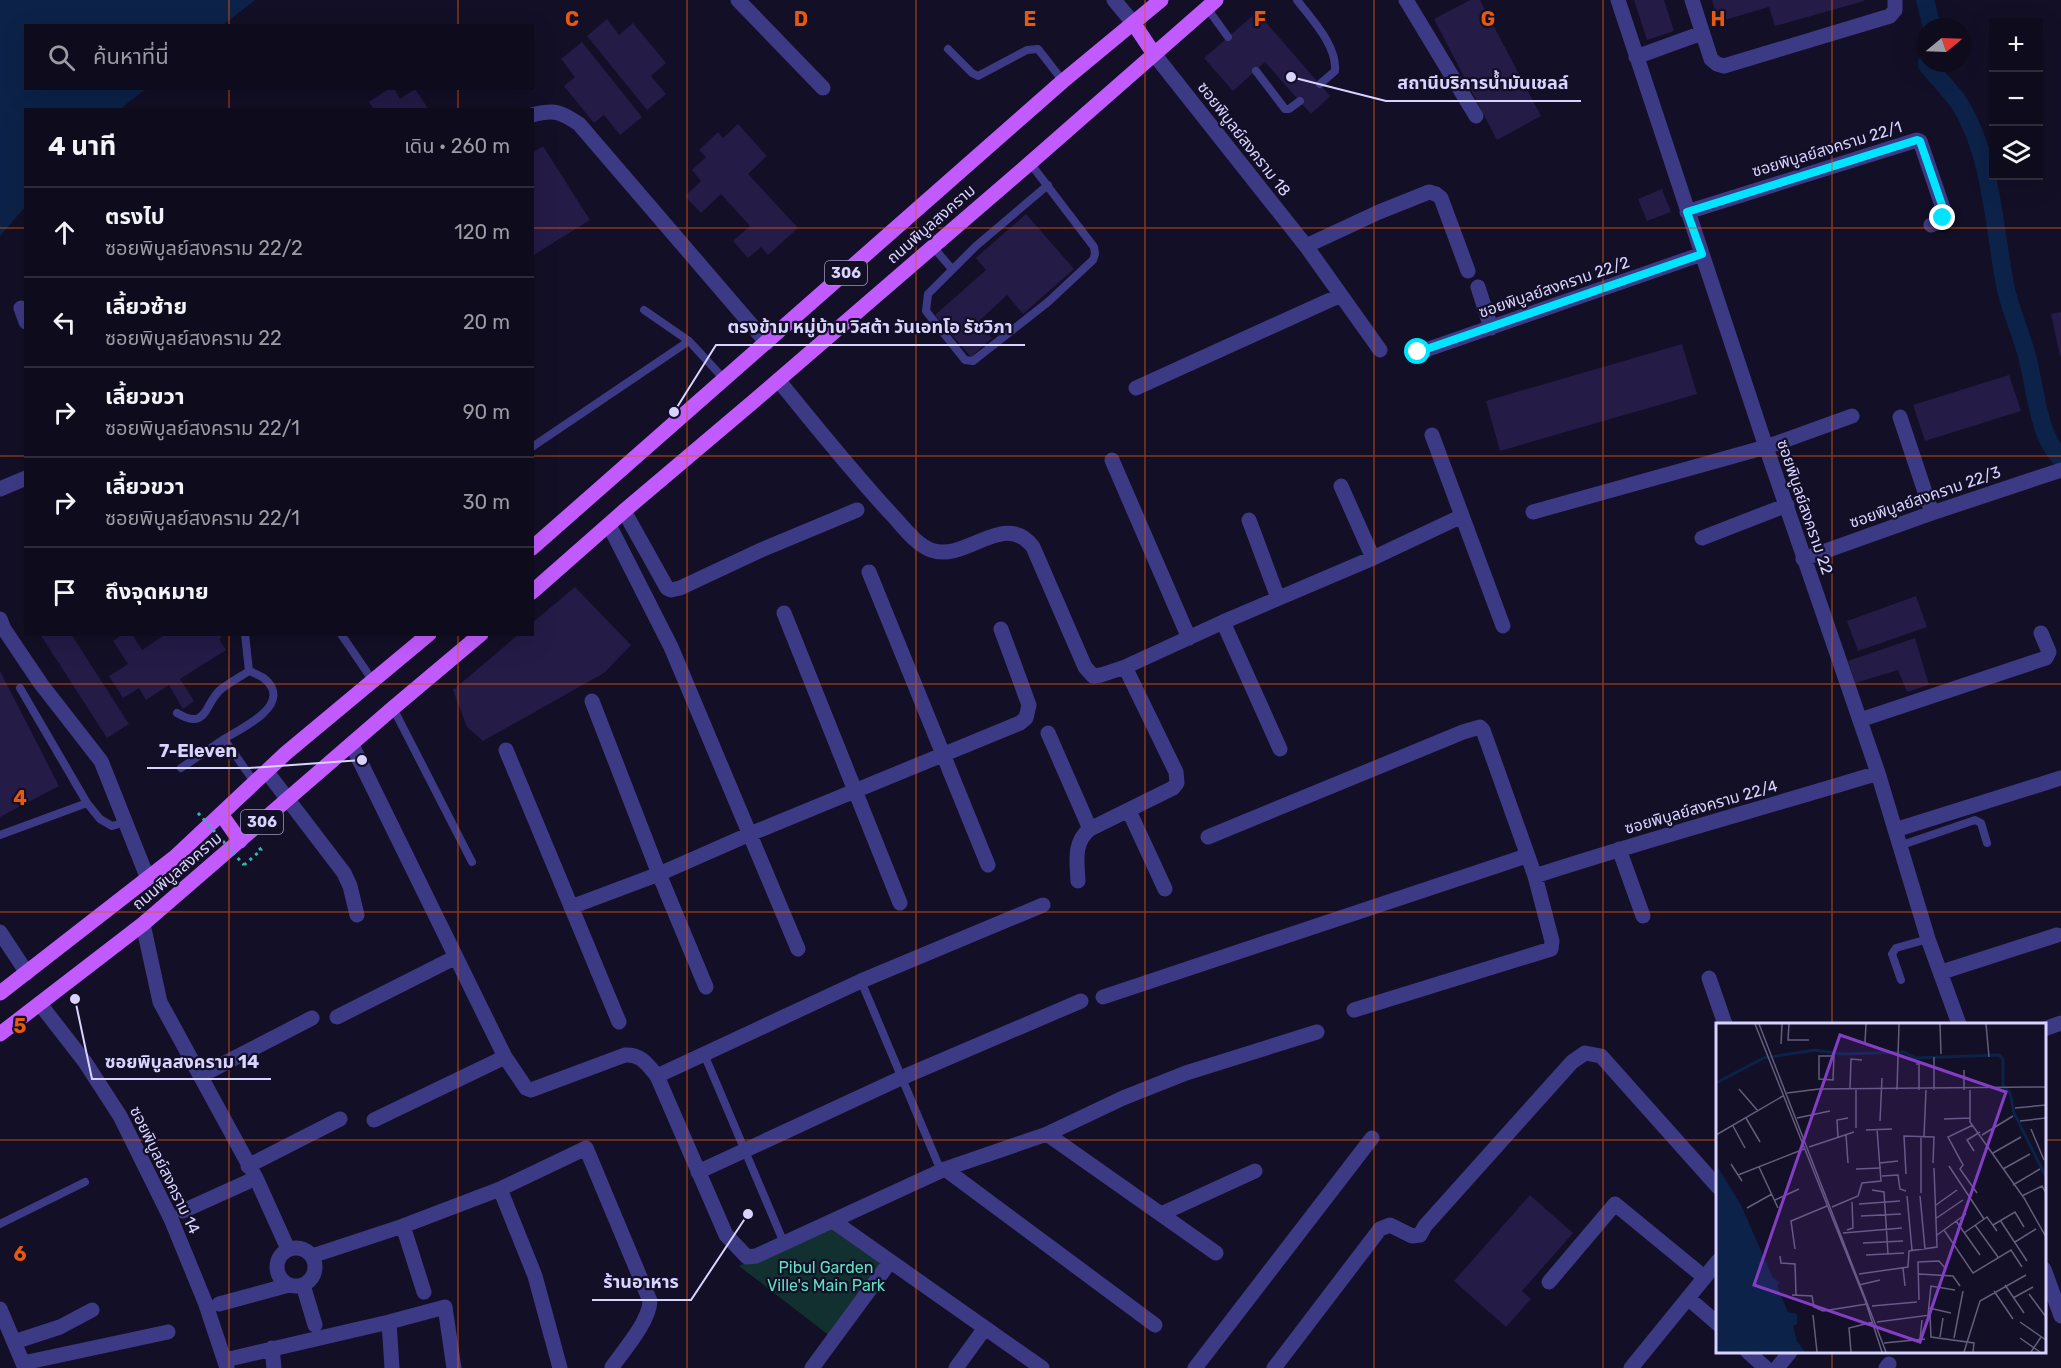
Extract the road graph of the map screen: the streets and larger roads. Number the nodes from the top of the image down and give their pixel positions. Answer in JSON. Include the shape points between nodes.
{"nodes":[{"id":1,"x":738,"y":0,"type":"edge"},
{"id":2,"x":1114,"y":0,"type":"edge"},
{"id":3,"x":1161,"y":0,"type":"edge"},
{"id":4,"x":1406,"y":0,"type":"edge"},
{"id":5,"x":1618,"y":0,"type":"edge"},
{"id":6,"x":1692,"y":0,"type":"edge"},
{"id":7,"x":1895,"y":0,"type":"edge"},
{"id":8,"x":1211,"y":4,"type":"edge"},
{"id":9,"x":1134,"y":24,"type":"junction"},
{"id":10,"x":1702,"y":33,"type":"junction"},
{"id":11,"x":1154,"y":54,"type":"junction"},
{"id":12,"x":1636,"y":57,"type":"junction"},
{"id":13,"x":823,"y":88,"type":"dead end"},
{"id":14,"x":534,"y":114,"type":"edge"},
{"id":15,"x":1476,"y":116,"type":"dead end"},
{"id":16,"x":1687,"y":212,"type":"junction"},
{"id":17,"x":1931,"y":225,"type":"dead end"},
{"id":18,"x":1306,"y":246,"type":"junction"},
{"id":19,"x":1702,"y":254,"type":"junction"},
{"id":20,"x":1468,"y":271,"type":"dead end"},
{"id":21,"x":1478,"y":287,"type":"dead end"},
{"id":22,"x":1341,"y":295,"type":"junction"},
{"id":23,"x":1491,"y":328,"type":"junction"},
{"id":24,"x":767,"y":344,"type":"junction"},
{"id":25,"x":1380,"y":350,"type":"dead end"},
{"id":26,"x":1418,"y":352,"type":"dead end"},
{"id":27,"x":778,"y":380,"type":"junction"},
{"id":28,"x":1136,"y":388,"type":"dead end"},
{"id":29,"x":1852,"y":416,"type":"dead end"},
{"id":30,"x":1900,"y":417,"type":"dead end"},
{"id":31,"x":1432,"y":435,"type":"dead end"},
{"id":32,"x":1766,"y":447,"type":"junction"},
{"id":33,"x":1112,"y":459,"type":"dead end"},
{"id":34,"x":2060,"y":471,"type":"edge"},
{"id":35,"x":24,"y":479,"type":"edge"},
{"id":36,"x":1341,"y":486,"type":"dead end"},
{"id":37,"x":0,"y":489,"type":"edge"},
{"id":38,"x":1787,"y":505,"type":"junction"},
{"id":39,"x":858,"y":510,"type":"dead end"},
{"id":40,"x":624,"y":511,"type":"junction"},
{"id":41,"x":1533,"y":512,"type":"dead end"},
{"id":42,"x":1932,"y":513,"type":"junction"},
{"id":43,"x":1462,"y":516,"type":"junction"},
{"id":44,"x":1249,"y":520,"type":"dead end"},
{"id":45,"x":609,"y":525,"type":"junction"},
{"id":46,"x":1702,"y":538,"type":"dead end"},
{"id":47,"x":534,"y":546,"type":"edge"},
{"id":48,"x":1373,"y":558,"type":"junction"},
{"id":49,"x":1803,"y":559,"type":"junction"},
{"id":50,"x":869,"y":572,"type":"dead end"},
{"id":51,"x":534,"y":590,"type":"edge"},
{"id":52,"x":1278,"y":598,"type":"junction"},
{"id":53,"x":784,"y":613,"type":"dead end"},
{"id":54,"x":0,"y":619,"type":"edge"},
{"id":55,"x":1223,"y":622,"type":"junction"},
{"id":56,"x":1503,"y":626,"type":"dead end"},
{"id":57,"x":1000,"y":628,"type":"dead end"},
{"id":58,"x":2041,"y":633,"type":"dead end"},
{"id":59,"x":427,"y":636,"type":"edge"},
{"id":60,"x":480,"y":636,"type":"edge"},
{"id":61,"x":1189,"y":638,"type":"junction"},
{"id":62,"x":1125,"y":667,"type":"junction"},
{"id":63,"x":592,"y":701,"type":"dead end"},
{"id":64,"x":1860,"y":720,"type":"junction"},
{"id":65,"x":1048,"y":733,"type":"dead end"},
{"id":66,"x":352,"y":745,"type":"junction"},
{"id":67,"x":1280,"y":749,"type":"dead end"},
{"id":68,"x":506,"y":750,"type":"dead end"},
{"id":69,"x":944,"y":754,"type":"junction"},
{"id":70,"x":267,"y":772,"type":"junction"},
{"id":71,"x":1878,"y":773,"type":"junction"},
{"id":72,"x":2061,"y":778,"type":"edge"},
{"id":73,"x":856,"y":790,"type":"junction"},
{"id":74,"x":288,"y":800,"type":"junction"},
{"id":75,"x":1129,"y":811,"type":"junction"},
{"id":76,"x":221,"y":814,"type":"junction"},
{"id":77,"x":1090,"y":829,"type":"junction"},
{"id":78,"x":1895,"y":830,"type":"junction"},
{"id":79,"x":750,"y":834,"type":"junction"},
{"id":80,"x":1208,"y":837,"type":"dead end"},
{"id":81,"x":240,"y":841,"type":"junction"},
{"id":82,"x":1619,"y":849,"type":"junction"},
{"id":83,"x":1526,"y":856,"type":"junction"},
{"id":84,"x":988,"y":865,"type":"dead end"},
{"id":85,"x":659,"y":874,"type":"junction"},
{"id":86,"x":1534,"y":876,"type":"junction"},
{"id":87,"x":148,"y":879,"type":"junction"},
{"id":88,"x":1078,"y":881,"type":"dead end"},
{"id":89,"x":1165,"y":889,"type":"dead end"},
{"id":90,"x":900,"y":903,"type":"dead end"},
{"id":91,"x":1044,"y":905,"type":"dead end"},
{"id":92,"x":572,"y":908,"type":"junction"},
{"id":93,"x":357,"y":915,"type":"dead end"},
{"id":94,"x":1643,"y":916,"type":"dead end"},
{"id":95,"x":143,"y":924,"type":"junction"},
{"id":96,"x":0,"y":932,"type":"edge"},
{"id":97,"x":2056,"y":935,"type":"dead end"},
{"id":98,"x":798,"y":949,"type":"dead end"},
{"id":99,"x":456,"y":957,"type":"junction"},
{"id":100,"x":1942,"y":972,"type":"junction"},
{"id":101,"x":27,"y":974,"type":"junction"},
{"id":102,"x":1709,"y":978,"type":"dead end"},
{"id":103,"x":706,"y":987,"type":"dead end"},
{"id":104,"x":0,"y":993,"type":"edge"},
{"id":105,"x":1103,"y":997,"type":"dead end"},
{"id":106,"x":1080,"y":1001,"type":"dead end"},
{"id":107,"x":39,"y":1004,"type":"junction"},
{"id":108,"x":1354,"y":1010,"type":"dead end"},
{"id":109,"x":337,"y":1017,"type":"dead end"},
{"id":110,"x":312,"y":1018,"type":"dead end"},
{"id":111,"x":619,"y":1022,"type":"dead end"},
{"id":112,"x":1725,"y":1023,"type":"edge"},
{"id":113,"x":1959,"y":1023,"type":"edge"},
{"id":114,"x":2061,"y":1023,"type":"edge"},
{"id":115,"x":2046,"y":1028,"type":"edge"},
{"id":116,"x":1317,"y":1032,"type":"dead end"},
{"id":117,"x":0,"y":1035,"type":"edge"},
{"id":118,"x":505,"y":1057,"type":"junction"},
{"id":119,"x":200,"y":1076,"type":"junction"},
{"id":120,"x":657,"y":1076,"type":"junction"},
{"id":121,"x":340,"y":1119,"type":"dead end"},
{"id":122,"x":374,"y":1120,"type":"dead end"},
{"id":123,"x":1047,"y":1134,"type":"junction"},
{"id":124,"x":1372,"y":1138,"type":"dead end"},
{"id":125,"x":943,"y":1170,"type":"junction"},
{"id":126,"x":1255,"y":1171,"type":"dead end"},
{"id":127,"x":252,"y":1172,"type":"junction"},
{"id":128,"x":698,"y":1172,"type":"junction"},
{"id":129,"x":1716,"y":1185,"type":"edge"},
{"id":130,"x":500,"y":1189,"type":"junction"},
{"id":131,"x":183,"y":1211,"type":"dead end"},
{"id":132,"x":1161,"y":1214,"type":"junction"},
{"id":133,"x":833,"y":1221,"type":"junction"},
{"id":134,"x":403,"y":1226,"type":"junction"},
{"id":135,"x":288,"y":1249,"type":"junction"},
{"id":136,"x":1216,"y":1253,"type":"dead end"},
{"id":137,"x":312,"y":1256,"type":"junction"},
{"id":138,"x":890,"y":1262,"type":"junction"},
{"id":139,"x":1716,"y":1263,"type":"edge"},
{"id":140,"x":2046,"y":1275,"type":"edge"},
{"id":141,"x":1704,"y":1278,"type":"junction"},
{"id":142,"x":1549,"y":1282,"type":"dead end"},
{"id":143,"x":296,"y":1285,"type":"junction"},
{"id":144,"x":424,"y":1292,"type":"dead end"},
{"id":145,"x":1688,"y":1298,"type":"junction"},
{"id":146,"x":219,"y":1304,"type":"dead end"},
{"id":147,"x":0,"y":1309,"type":"edge"},
{"id":148,"x":92,"y":1310,"type":"dead end"},
{"id":149,"x":2061,"y":1316,"type":"edge"},
{"id":150,"x":389,"y":1322,"type":"junction"},
{"id":151,"x":1716,"y":1322,"type":"edge"},
{"id":152,"x":315,"y":1325,"type":"dead end"},
{"id":153,"x":1155,"y":1325,"type":"dead end"},
{"id":154,"x":985,"y":1328,"type":"junction"},
{"id":155,"x":168,"y":1332,"type":"dead end"},
{"id":156,"x":14,"y":1342,"type":"junction"},
{"id":157,"x":272,"y":1348,"type":"junction"},
{"id":158,"x":1749,"y":1353,"type":"edge"},
{"id":159,"x":1789,"y":1353,"type":"edge"},
{"id":160,"x":226,"y":1364,"type":"edge"},
{"id":161,"x":24,"y":1365,"type":"edge"},
{"id":162,"x":612,"y":1367,"type":"edge"},
{"id":163,"x":274,"y":1368,"type":"edge"},
{"id":164,"x":392,"y":1368,"type":"edge"},
{"id":165,"x":454,"y":1368,"type":"edge"},
{"id":166,"x":560,"y":1368,"type":"edge"},
{"id":167,"x":812,"y":1368,"type":"edge"},
{"id":168,"x":956,"y":1368,"type":"edge"},
{"id":169,"x":1042,"y":1368,"type":"edge"},
{"id":170,"x":1196,"y":1368,"type":"edge"},
{"id":171,"x":1274,"y":1368,"type":"edge"},
{"id":172,"x":1631,"y":1368,"type":"edge"},
{"id":173,"x":1766,"y":1368,"type":"edge"},
{"id":174,"x":1777,"y":1368,"type":"edge"}],
"edges":[{"from":1,"to":13,"type":"street"},
{"from":2,"to":9,"type":"street"},
{"from":3,"to":9,"type":"main road","name":"ถนนพิบูลสงคราม","number":"306"},
{"from":4,"to":15,"type":"street"},
{"from":5,"to":12,"type":"street","name":"ซอยพิบูลย์สงคราม 22"},
{"from":6,"to":10,"type":"street"},
{"from":7,"to":10,"type":"street","via":[[1890,16],[1724,66],[1711,59]]},
{"from":8,"to":11,"type":"main road","name":"ถนนพิบูลสงคราม","number":"306"},
{"from":9,"to":11,"type":"main road"},
{"from":9,"to":24,"type":"main road","name":"ถนนพิบูลสงคราม","number":"306","via":[[1064,81]]},
{"from":10,"to":12,"type":"street"},
{"from":11,"to":18,"type":"street","name":"ซอยพิบูลย์สงคราม 18"},
{"from":11,"to":27,"type":"main road","name":"ถนนพิบูลสงคราม","number":"306"},
{"from":12,"to":16,"type":"street","name":"ซอยพิบูลย์สงคราม 22"},
{"from":14,"to":24,"type":"street","via":[[549,110],[579,124]]},
{"from":16,"to":17,"type":"street","name":"ซอยพิบูลย์สงคราม 22/1","via":[[1917,140],[1944,211],[1941,221]]},
{"from":16,"to":19,"type":"street","name":"ซอยพิบูลย์สงคราม 22"},
{"from":18,"to":20,"type":"street","via":[[1429,192],[1441,198]]},
{"from":18,"to":22,"type":"street","name":"ซอยพิบูลย์สงคราม 18"},
{"from":19,"to":23,"type":"street","name":"ซอยพิบูลย์สงคราม 22/2"},
{"from":19,"to":32,"type":"street","name":"ซอยพิบูลย์สงคราม 22"},
{"from":21,"to":23,"type":"street"},
{"from":22,"to":25,"type":"street","name":"ซอยพิบูลย์สงคราม 18"},
{"from":22,"to":28,"type":"street"},
{"from":23,"to":26,"type":"street","name":"ซอยพิบูลย์สงคราม 22/2"},
{"from":24,"to":47,"type":"main road","name":"ถนนพิบูลสงคราม","number":"306"},
{"from":27,"to":40,"type":"main road","name":"ถนนพิบูลสงคราม","number":"306"},
{"from":27,"to":62,"type":"street","via":[[920,544],[934,551],[949,551],[1006,532],[1026,538],[1085,667],[1093,676]]},
{"from":29,"to":32,"type":"street"},
{"from":30,"to":42,"type":"street"},
{"from":31,"to":43,"type":"street"},
{"from":32,"to":38,"type":"street","name":"ซอยพิบูลย์สงคราม 22"},
{"from":32,"to":41,"type":"street"},
{"from":33,"to":61,"type":"street"},
{"from":34,"to":42,"type":"street","name":"ซอยพิบูลย์สงคราม 22/3"},
{"from":35,"to":37,"type":"street"},
{"from":36,"to":48,"type":"street"},
{"from":38,"to":46,"type":"street"},
{"from":38,"to":49,"type":"street","name":"ซอยพิบูลย์สงคราม 22"},
{"from":39,"to":40,"type":"street","via":[[671,590]]},
{"from":40,"to":45,"type":"main road","name":"ถนนพิบูลสงคราม","number":"306"},
{"from":42,"to":49,"type":"street","name":"ซอยพิบูลย์สงคราม 22/3"},
{"from":43,"to":48,"type":"street"},
{"from":43,"to":56,"type":"street"},
{"from":44,"to":52,"type":"street"},
{"from":45,"to":51,"type":"main road","name":"ถนนพิบูลสงคราม","number":"306"},
{"from":45,"to":79,"type":"street","via":[[671,647]]},
{"from":48,"to":52,"type":"street"},
{"from":49,"to":64,"type":"street","name":"ซอยพิบูลย์สงคราม 22"},
{"from":50,"to":69,"type":"street"},
{"from":52,"to":55,"type":"street"},
{"from":53,"to":73,"type":"street"},
{"from":54,"to":87,"type":"street","via":[[41,684],[101,761]]},
{"from":55,"to":61,"type":"street"},
{"from":55,"to":67,"type":"street"},
{"from":57,"to":69,"type":"street","via":[[1029,713],[1020,723]]},
{"from":58,"to":64,"type":"street","via":[[2049,652],[2046,658]]},
{"from":59,"to":70,"type":"main road","name":"ถนนพิบูลสงคราม","number":"306"},
{"from":60,"to":66,"type":"main road","name":"ถนนพิบูลสงคราม","number":"306"},
{"from":61,"to":62,"type":"street"},
{"from":62,"to":75,"type":"street","via":[[1176,772],[1177,783]]},
{"from":63,"to":85,"type":"street"},
{"from":64,"to":71,"type":"street","name":"ซอยพิบูลย์สงคราม 22"},
{"from":65,"to":77,"type":"street"},
{"from":66,"to":74,"type":"main road","name":"ถนนพิบูลสงคราม","number":"306"},
{"from":66,"to":99,"type":"street"},
{"from":68,"to":92,"type":"street"},
{"from":69,"to":73,"type":"street"},
{"from":69,"to":84,"type":"street"},
{"from":70,"to":74,"type":"street"},
{"from":70,"to":76,"type":"main road","name":"ถนนพิบูลสงคราม","number":"306"},
{"from":71,"to":78,"type":"street","name":"ซอยพิบูลย์สงคราม 22"},
{"from":71,"to":82,"type":"street","name":"ซอยพิบูลย์สงคราม 22/4"},
{"from":72,"to":78,"type":"street"},
{"from":73,"to":79,"type":"street"},
{"from":73,"to":90,"type":"street"},
{"from":74,"to":81,"type":"main road","name":"ถนนพิบูลสงคราม","number":"306"},
{"from":74,"to":93,"type":"street","via":[[344,873]]},
{"from":75,"to":77,"type":"street"},
{"from":75,"to":89,"type":"street"},
{"from":76,"to":81,"type":"main road"},
{"from":76,"to":87,"type":"main road","name":"ถนนพิบูลสงคราม","number":"306"},
{"from":77,"to":88,"type":"street","via":[[1079,841]]},
{"from":78,"to":100,"type":"street","name":"ซอยพิบูลย์สงคราม 22"},
{"from":79,"to":85,"type":"street"},
{"from":79,"to":98,"type":"street"},
{"from":80,"to":83,"type":"street","via":[[1480,728],[1487,737]]},
{"from":81,"to":95,"type":"main road","name":"ถนนพิบูลสงคราม","number":"306"},
{"from":82,"to":86,"type":"street","name":"ซอยพิบูลย์สงคราม 22/4"},
{"from":82,"to":94,"type":"street"},
{"from":83,"to":86,"type":"street"},
{"from":83,"to":105,"type":"street"},
{"from":85,"to":92,"type":"street"},
{"from":85,"to":103,"type":"street"},
{"from":86,"to":108,"type":"street","via":[[1551,949]]},
{"from":87,"to":101,"type":"main road","name":"ถนนพิบูลสงคราม","number":"306"},
{"from":91,"to":120,"type":"street","via":[[861,981]]},
{"from":92,"to":111,"type":"street"},
{"from":95,"to":107,"type":"main road","name":"ถนนพิบูลสงคราม","number":"306"},
{"from":95,"to":119,"type":"street","via":[[160,1002]]},
{"from":96,"to":101,"type":"street"},
{"from":97,"to":100,"type":"street"},
{"from":99,"to":109,"type":"street"},
{"from":99,"to":118,"type":"street"},
{"from":100,"to":113,"type":"street","name":"ซอยพิบูลย์สงคราม 22"},
{"from":101,"to":104,"type":"main road","name":"ถนนพิบูลสงคราม","number":"306"},
{"from":102,"to":112,"type":"street"},
{"from":106,"to":128,"type":"street"},
{"from":107,"to":117,"type":"main road","name":"ถนนพิบูลสงคราม","number":"306"},
{"from":107,"to":160,"type":"street","name":"ซอยพิบูลย์สงคราม 14","via":[[85,1062],[120,1116],[171,1219]]},
{"from":110,"to":119,"type":"street"},
{"from":114,"to":115,"type":"street"},
{"from":116,"to":123,"type":"street","via":[[1186,1072]]},
{"from":118,"to":120,"type":"street","via":[[531,1090],[632,1054],[644,1059]]},
{"from":118,"to":122,"type":"street"},
{"from":119,"to":127,"type":"street"},
{"from":120,"to":128,"type":"street"},
{"from":121,"to":127,"type":"street"},
{"from":123,"to":125,"type":"street"},
{"from":123,"to":132,"type":"street"},
{"from":124,"to":170,"type":"street"},
{"from":125,"to":133,"type":"street"},
{"from":125,"to":153,"type":"street"},
{"from":126,"to":132,"type":"street"},
{"from":127,"to":131,"type":"street"},
{"from":127,"to":135,"type":"street"},
{"from":128,"to":133,"type":"street","via":[[726,1234],[747,1257]]},
{"from":129,"to":171,"type":"street","via":[[1601,1056],[1585,1053],[1572,1062],[1420,1235],[1412,1236],[1390,1225],[1380,1229]]},
{"from":130,"to":134,"type":"street"},
{"from":130,"to":162,"type":"street","via":[[586,1148],[650,1301],[645,1318]]},
{"from":130,"to":166,"type":"street","via":[[535,1276]]},
{"from":132,"to":136,"type":"street"},
{"from":133,"to":138,"type":"street"},
{"from":134,"to":137,"type":"street"},
{"from":134,"to":144,"type":"street"},
{"from":135,"to":137,"type":"street","via":[[304,1249]]},
{"from":135,"to":143,"type":"street","via":[[277,1264],[279,1277]]},
{"from":137,"to":143,"type":"street","via":[[315,1270],[311,1280]]},
{"from":138,"to":154,"type":"street"},
{"from":138,"to":167,"type":"street"},
{"from":139,"to":141,"type":"street"},
{"from":140,"to":149,"type":"street"},
{"from":141,"to":142,"type":"street","via":[[1615,1204]]},
{"from":141,"to":145,"type":"street"},
{"from":143,"to":146,"type":"street"},
{"from":143,"to":152,"type":"street"},
{"from":145,"to":151,"type":"street"},
{"from":145,"to":172,"type":"street"},
{"from":147,"to":156,"type":"street"},
{"from":148,"to":156,"type":"street","via":[[60,1327]]},
{"from":150,"to":157,"type":"street"},
{"from":150,"to":164,"type":"street"},
{"from":150,"to":165,"type":"street","via":[[445,1307]]},
{"from":154,"to":168,"type":"street"},
{"from":154,"to":169,"type":"street"},
{"from":155,"to":161,"type":"street"},
{"from":156,"to":161,"type":"street"},
{"from":157,"to":160,"type":"street"},
{"from":157,"to":163,"type":"street"},
{"from":158,"to":173,"type":"street"},
{"from":159,"to":174,"type":"street"}]}
